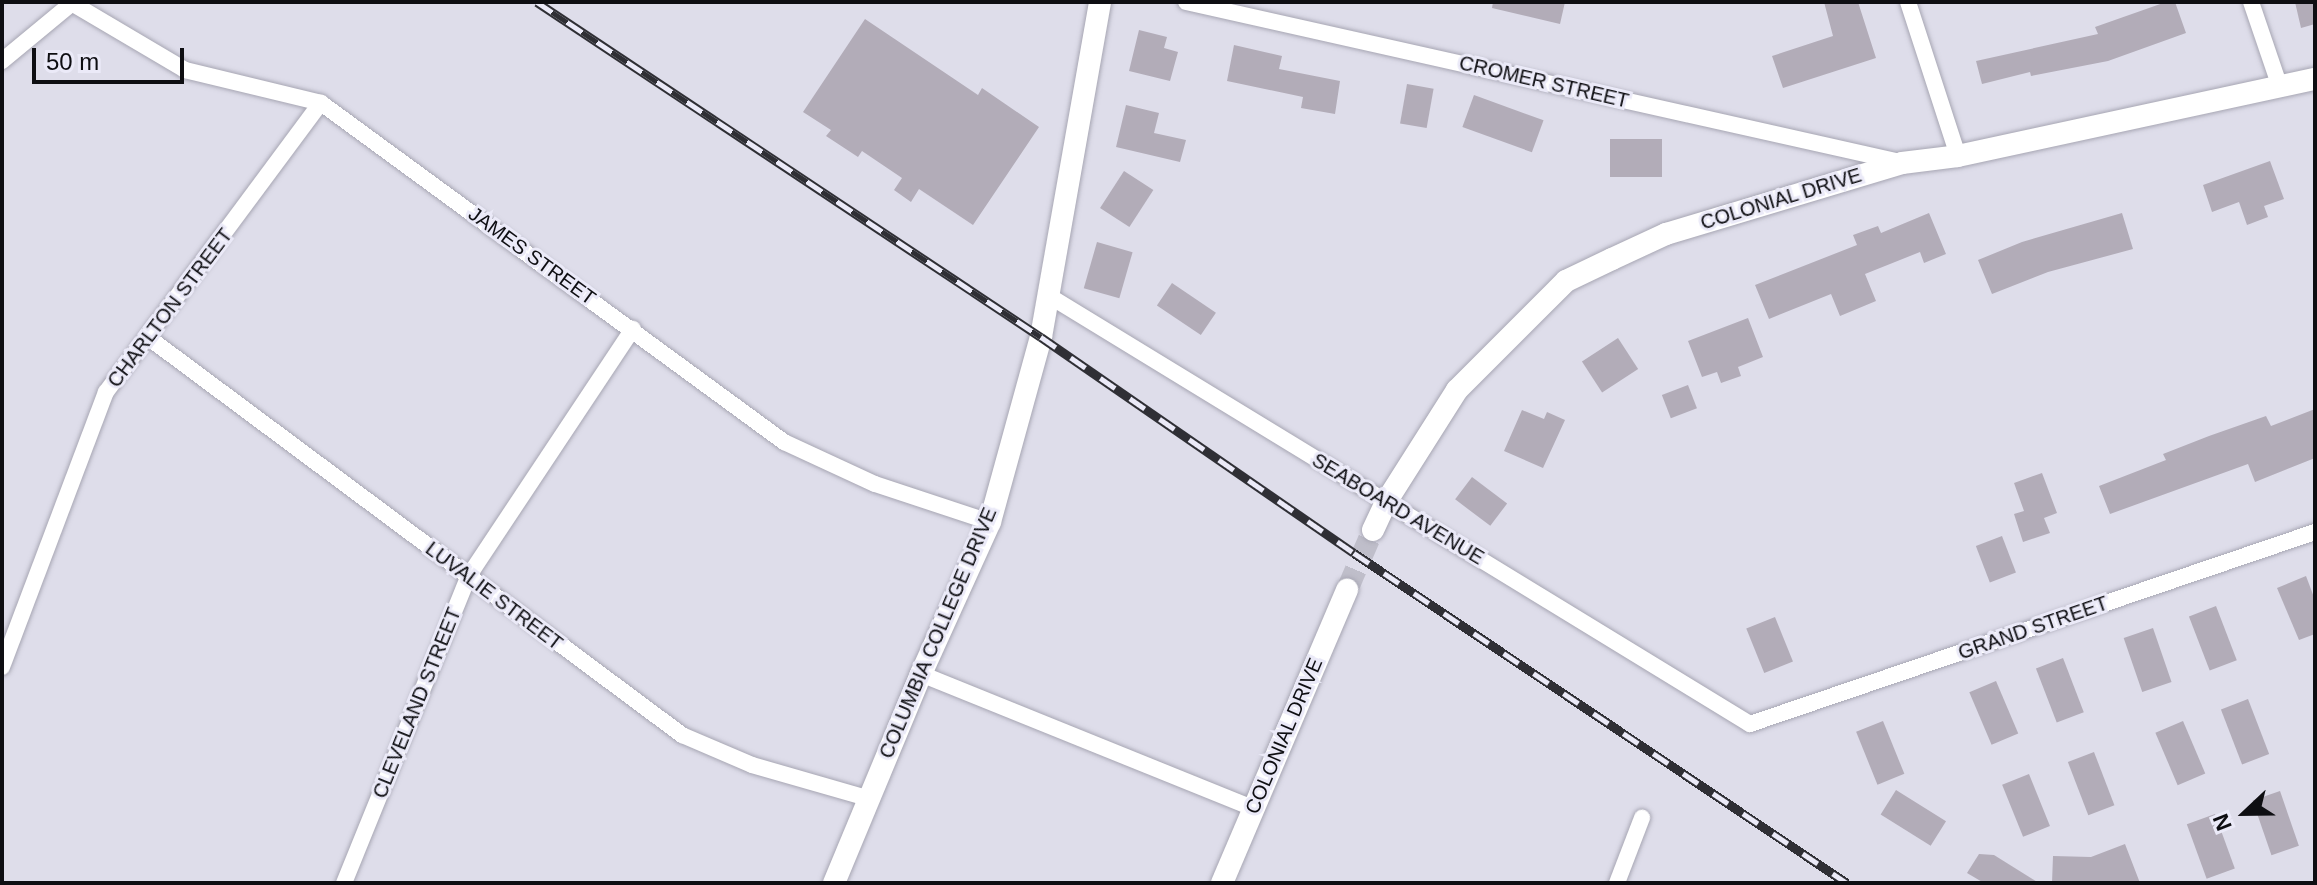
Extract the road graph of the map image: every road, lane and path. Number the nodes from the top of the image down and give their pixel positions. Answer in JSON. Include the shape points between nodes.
{"nodes":[{"id":1,"x":1100,"y":2,"type":"edge"},
{"id":2,"x":1186,"y":2,"type":"edge"},
{"id":3,"x":1908,"y":2,"type":"edge"},
{"id":4,"x":2251,"y":2,"type":"edge"},
{"id":5,"x":71,"y":3,"type":"edge"},
{"id":6,"x":2,"y":61,"type":"edge"},
{"id":7,"x":2315,"y":79,"type":"edge"},
{"id":8,"x":2280,"y":87,"type":"junction"},
{"id":9,"x":321,"y":103,"type":"junction"},
{"id":10,"x":1958,"y":156,"type":"junction"},
{"id":11,"x":1902,"y":163,"type":"junction"},
{"id":12,"x":1046,"y":294,"type":"junction"},
{"id":13,"x":633,"y":329,"type":"junction"},
{"id":14,"x":149,"y":338,"type":"junction"},
{"id":15,"x":1386,"y":502,"type":"junction"},
{"id":16,"x":990,"y":522,"type":"junction"},
{"id":17,"x":1373,"y":530,"type":"tunnel mouth"},
{"id":18,"x":2315,"y":532,"type":"edge"},
{"id":19,"x":468,"y":577,"type":"junction"},
{"id":20,"x":1347,"y":590,"type":"tunnel mouth"},
{"id":21,"x":2,"y":667,"type":"edge"},
{"id":22,"x":921,"y":674,"type":"junction"},
{"id":23,"x":1750,"y":724,"type":"joint"},
{"id":24,"x":867,"y":798,"type":"junction"},
{"id":25,"x":1253,"y":808,"type":"junction"},
{"id":26,"x":1642,"y":818,"type":"dead end"},
{"id":27,"x":344,"y":883,"type":"edge"},
{"id":28,"x":834,"y":883,"type":"edge"},
{"id":29,"x":1222,"y":883,"type":"edge"},
{"id":30,"x":1617,"y":883,"type":"edge"}],
"edges":[{"from":1,"to":12,"type":"street","name":"COLUMBIA COLLEGE DRIVE"},
{"from":2,"to":11,"type":"street","name":"CROMER STREET"},
{"from":3,"to":10,"type":"street"},
{"from":4,"to":8,"type":"street"},
{"from":5,"to":6,"type":"street"},
{"from":5,"to":9,"type":"street","name":"JAMES STREET","via":[[185,70]]},
{"from":7,"to":8,"type":"street","name":"COLONIAL DRIVE"},
{"from":8,"to":10,"type":"street","name":"COLONIAL DRIVE"},
{"from":9,"to":13,"type":"street","name":"JAMES STREET"},
{"from":9,"to":14,"type":"street","name":"CHARLTON STREET"},
{"from":10,"to":11,"type":"street","name":"COLONIAL DRIVE"},
{"from":11,"to":15,"type":"street","name":"COLONIAL DRIVE","via":[[1666,234],[1566,281],[1457,390]]},
{"from":12,"to":15,"type":"street","name":"SEABOARD AVENUE"},
{"from":12,"to":16,"type":"street","name":"COLUMBIA COLLEGE DRIVE","via":[[1041,337]]},
{"from":13,"to":16,"type":"street","name":"JAMES STREET","via":[[784,442],[875,484]]},
{"from":13,"to":19,"type":"street","name":"CLEVELAND STREET"},
{"from":14,"to":19,"type":"street","name":"LUVALIE STREET"},
{"from":14,"to":21,"type":"street","name":"CHARLTON STREET","via":[[106,392]]},
{"from":15,"to":17,"type":"street","name":"COLONIAL DRIVE"},
{"from":15,"to":23,"type":"street","name":"SEABOARD AVENUE"},
{"from":16,"to":22,"type":"street","name":"COLUMBIA COLLEGE DRIVE"},
{"from":18,"to":23,"type":"street","name":"GRAND STREET"},
{"from":19,"to":24,"type":"street","name":"LUVALIE STREET","via":[[682,735],[752,765]]},
{"from":19,"to":27,"type":"street","name":"CLEVELAND STREET"},
{"from":20,"to":25,"type":"street","name":"COLONIAL DRIVE"},
{"from":22,"to":24,"type":"street","name":"COLUMBIA COLLEGE DRIVE"},
{"from":22,"to":25,"type":"street"},
{"from":24,"to":28,"type":"street","name":"COLUMBIA COLLEGE DRIVE"},
{"from":25,"to":29,"type":"street","name":"COLONIAL DRIVE"},
{"from":26,"to":30,"type":"street"}]}
